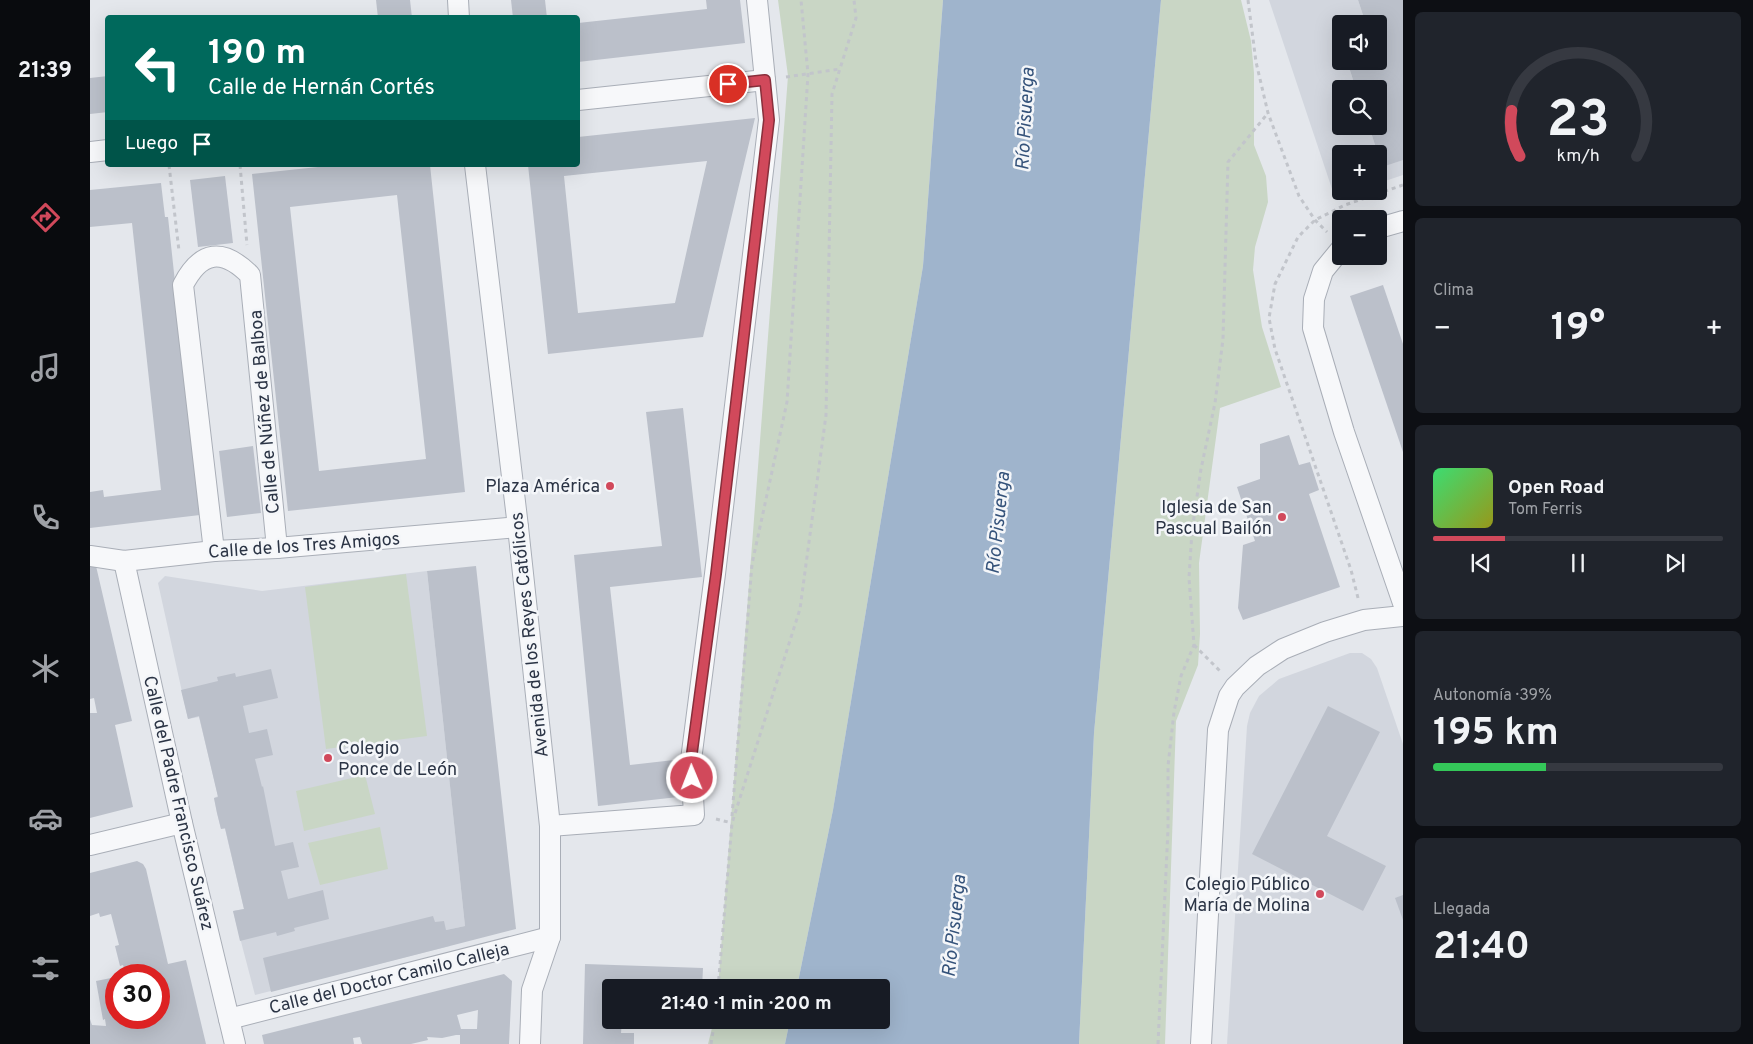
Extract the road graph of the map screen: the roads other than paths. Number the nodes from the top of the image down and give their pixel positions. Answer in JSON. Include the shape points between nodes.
{"nodes":[{"id":1,"x":458,"y":0,"type":"edge"},
{"id":2,"x":757,"y":0,"type":"edge"},
{"id":3,"x":459,"y":15,"type":"edge"},
{"id":4,"x":765,"y":80,"type":"junction"},
{"id":5,"x":580,"y":100,"type":"edge"},
{"id":6,"x":105,"y":150,"type":"edge"},
{"id":7,"x":90,"y":152,"type":"edge"},
{"id":8,"x":475,"y":167,"type":"edge"},
{"id":9,"x":1403,"y":221,"type":"edge"},
{"id":10,"x":1387,"y":226,"type":"edge"},
{"id":11,"x":1332,"y":260,"type":"edge"},
{"id":12,"x":518,"y":528,"type":"junction"},
{"id":13,"x":277,"y":548,"type":"junction"},
{"id":14,"x":214,"y":551,"type":"junction"},
{"id":15,"x":90,"y":556,"type":"edge"},
{"id":16,"x":124,"y":561,"type":"junction"},
{"id":17,"x":1403,"y":603,"type":"edge"},
{"id":18,"x":1403,"y":616,"type":"edge"},
{"id":19,"x":182,"y":823,"type":"junction"},
{"id":20,"x":550,"y":826,"type":"junction"},
{"id":21,"x":90,"y":845,"type":"edge"},
{"id":22,"x":550,"y":937,"type":"junction"},
{"id":23,"x":229,"y":1019,"type":"junction"},
{"id":24,"x":235,"y":1044,"type":"edge"},
{"id":25,"x":530,"y":1044,"type":"edge"},
{"id":26,"x":1201,"y":1044,"type":"edge"}],
"edges":[{"from":1,"to":3,"type":"street"},
{"from":2,"to":4,"type":"street"},
{"from":4,"to":5,"type":"street"},
{"from":4,"to":20,"type":"street","via":[[769,120],[691,760],[694,815]]},
{"from":6,"to":7,"type":"street"},
{"from":8,"to":12,"type":"street","name":"Avenida de los Reyes Católicos"},
{"from":9,"to":10,"type":"street"},
{"from":11,"to":17,"type":"street","via":[[1323,271],[1314,299],[1313,328],[1344,432]]},
{"from":12,"to":13,"type":"street","name":"Calle de los Tres Amigos"},
{"from":12,"to":20,"type":"street","name":"Avenida de los Reyes Católicos"},
{"from":13,"to":14,"type":"street","name":"Calle de los Tres Amigos"},
{"from":13,"to":14,"type":"street","name":"Calle de Núñez de Balboa","via":[[250,275],[230,259],[208,257],[198,263],[183,285]]},
{"from":14,"to":16,"type":"street","name":"Calle de los Tres Amigos"},
{"from":15,"to":16,"type":"street","name":"Calle de los Tres Amigos"},
{"from":16,"to":19,"type":"street","name":"Calle del Padre Francisco Suárez"},
{"from":18,"to":26,"type":"street","via":[[1364,620],[1283,649],[1257,666],[1229,696],[1218,730]]},
{"from":19,"to":21,"type":"street"},
{"from":19,"to":23,"type":"street","name":"Calle del Padre Francisco Suárez"},
{"from":20,"to":22,"type":"street","name":"Avenida de los Reyes Católicos"},
{"from":22,"to":23,"type":"street","name":"Calle del Doctor Camilo Calleja"},
{"from":22,"to":25,"type":"street","name":"Avenida de los Reyes Católicos","via":[[532,990]]},
{"from":23,"to":24,"type":"street","name":"Calle del Padre Francisco Suárez"}]}
